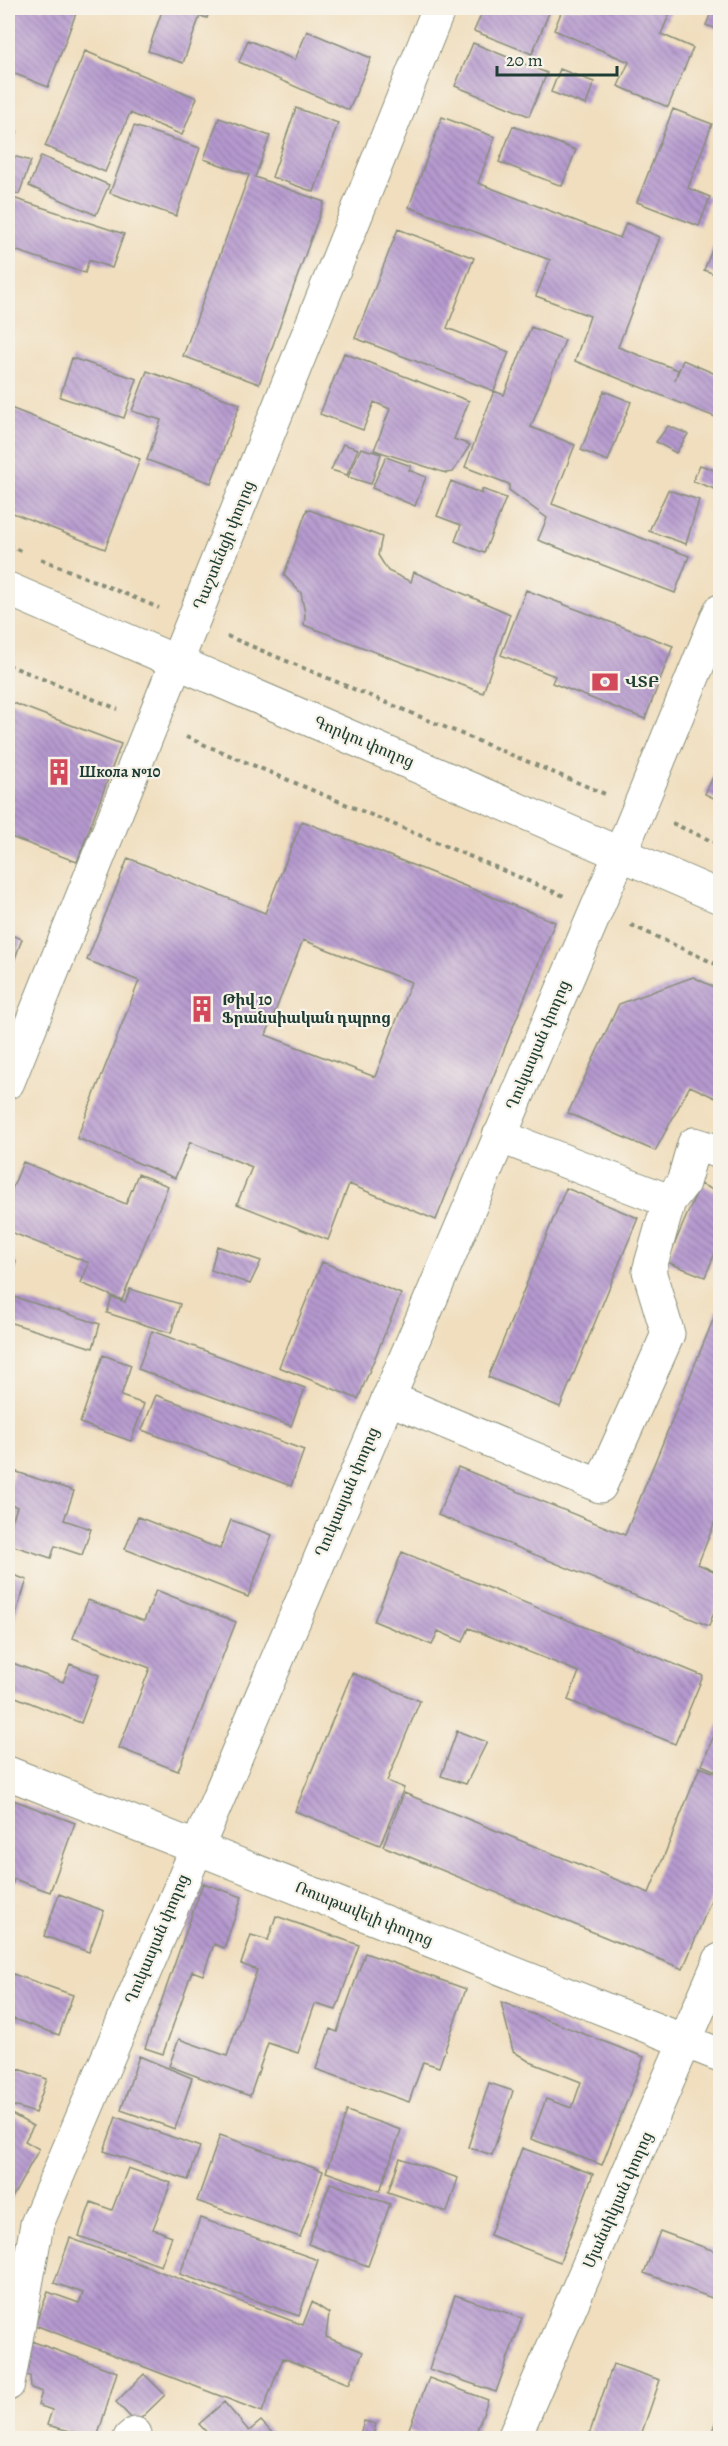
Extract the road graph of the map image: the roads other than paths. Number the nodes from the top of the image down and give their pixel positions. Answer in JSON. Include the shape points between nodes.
{"nodes":[{"id":1,"x":439,"y":8,"type":"edge"},
{"id":2,"x":8,"y":589,"type":"edge"},
{"id":3,"x":720,"y":611,"type":"edge"},
{"id":4,"x":177,"y":662,"type":"junction"},
{"id":5,"x":621,"y":852,"type":"junction"},
{"id":6,"x":720,"y":897,"type":"edge"},
{"id":7,"x":8,"y":1082,"type":"edge"},
{"id":8,"x":499,"y":1136,"type":"junction"},
{"id":9,"x":720,"y":1152,"type":"edge"},
{"id":10,"x":669,"y":1201,"type":"junction"},
{"id":11,"x":388,"y":1398,"type":"junction"},
{"id":12,"x":8,"y":1773,"type":"edge"},
{"id":13,"x":196,"y":1847,"type":"junction"},
{"id":14,"x":720,"y":1960,"type":"edge"},
{"id":15,"x":687,"y":2042,"type":"junction"},
{"id":16,"x":720,"y":2055,"type":"edge"},
{"id":17,"x":8,"y":2384,"type":"edge"},
{"id":18,"x":514,"y":2439,"type":"edge"}],
"edges":[{"from":1,"to":4,"type":"street","name":"Դաշտենցի փողոց"},
{"from":2,"to":4,"type":"street","name":"Գորկու փողոց"},
{"from":3,"to":5,"type":"street","name":"Ղուկասյան փողոց"},
{"from":4,"to":5,"type":"street","name":"Գորկու փողոց"},
{"from":4,"to":7,"type":"street","name":"Դաշտենցի փողոց"},
{"from":5,"to":6,"type":"street","name":"Գորկու փողոց"},
{"from":5,"to":8,"type":"street","name":"Ղուկասյան փողոց"},
{"from":8,"to":10,"type":"street"},
{"from":8,"to":11,"type":"street","name":"Ղուկասյան փողոց"},
{"from":9,"to":10,"type":"street","via":[[694,1144],[683,1183]]},
{"from":10,"to":11,"type":"street","via":[[649,1271],[668,1334],[600,1486]]},
{"from":11,"to":13,"type":"street","name":"Ղուկասյան փողոց"},
{"from":12,"to":13,"type":"street","name":"Ռուսթավելի փողոց"},
{"from":13,"to":15,"type":"street","name":"Ռուսթավելի փողոց"},
{"from":13,"to":17,"type":"street","name":"Ղուկասյան փողոց","via":[[37,2224]]},
{"from":14,"to":15,"type":"street","name":"Մյանսիկյան փողոց"},
{"from":15,"to":16,"type":"street","name":"Ռուսթավելի փողոց"},
{"from":15,"to":18,"type":"street","name":"Մյանսիկյան փողոց"}]}
